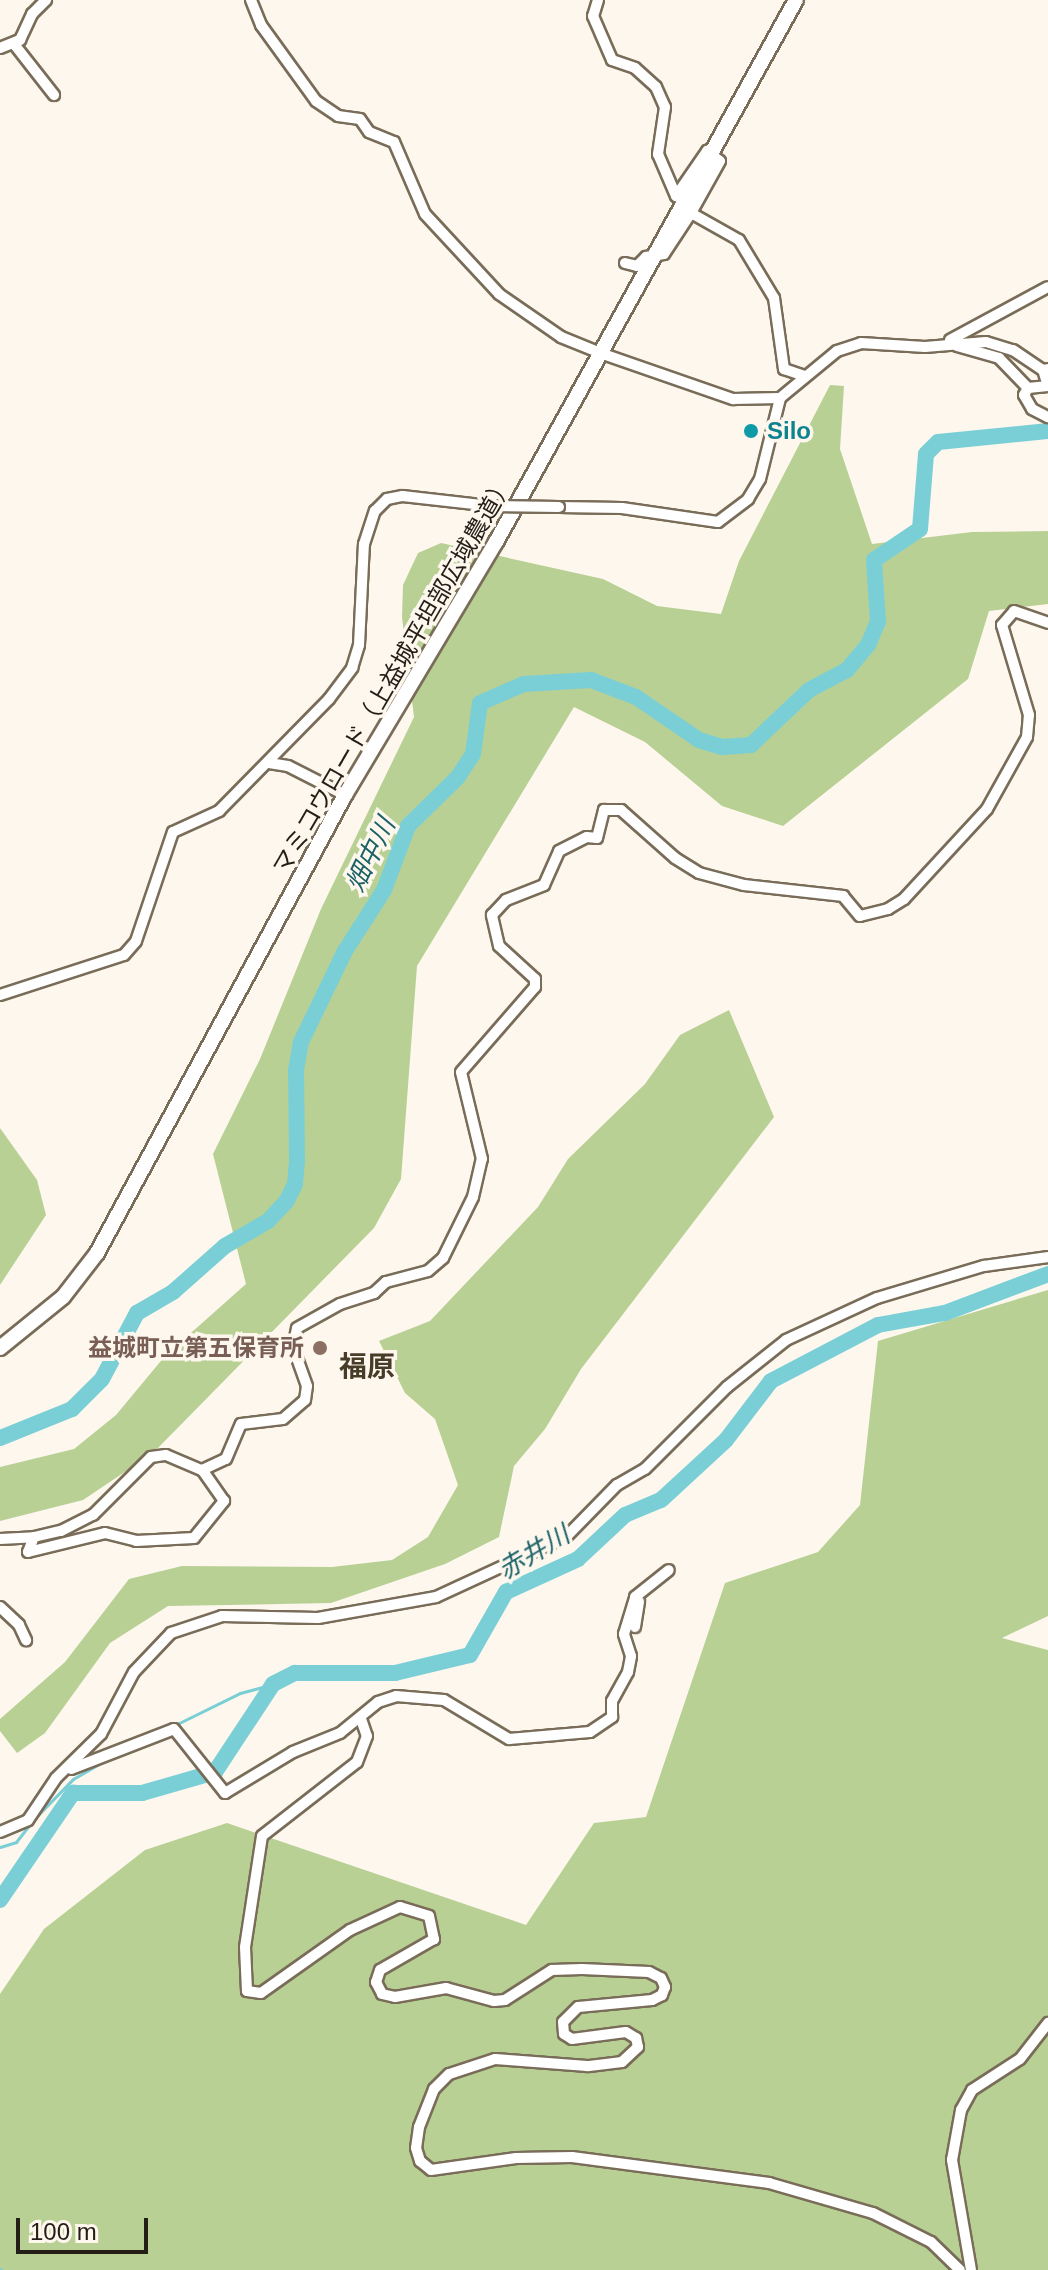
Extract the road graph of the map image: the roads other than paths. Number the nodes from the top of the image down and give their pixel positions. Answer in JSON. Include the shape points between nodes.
{"nodes":[{"id":1,"x":46,"y":0,"type":"edge"},
{"id":2,"x":251,"y":0,"type":"edge"},
{"id":3,"x":598,"y":0,"type":"edge"},
{"id":4,"x":796,"y":0,"type":"edge"},
{"id":5,"x":14,"y":44,"type":"junction"},
{"id":6,"x":0,"y":48,"type":"edge"},
{"id":7,"x":54,"y":95,"type":"dead end"},
{"id":8,"x":714,"y":154,"type":"junction"},
{"id":9,"x":691,"y":213,"type":"junction"},
{"id":10,"x":657,"y":256,"type":"junction"},
{"id":11,"x":625,"y":263,"type":"dead end"},
{"id":12,"x":1048,"y":287,"type":"edge"},
{"id":13,"x":949,"y":341,"type":"junction"},
{"id":14,"x":603,"y":354,"type":"junction"},
{"id":15,"x":1046,"y":369,"type":"edge"},
{"id":16,"x":804,"y":376,"type":"junction"},
{"id":17,"x":1028,"y":388,"type":"junction"},
{"id":18,"x":780,"y":398,"type":"junction"},
{"id":19,"x":1048,"y":417,"type":"edge"},
{"id":20,"x":1048,"y":623,"type":"edge"},
{"id":21,"x":269,"y":763,"type":"junction"},
{"id":22,"x":345,"y":795,"type":"junction"},
{"id":23,"x":0,"y":995,"type":"edge"},
{"id":24,"x":1048,"y":1257,"type":"edge"},
{"id":25,"x":0,"y":1348,"type":"edge"},
{"id":26,"x":202,"y":1470,"type":"junction"},
{"id":27,"x":34,"y":1537,"type":"junction"},
{"id":28,"x":0,"y":1539,"type":"edge"},
{"id":29,"x":669,"y":1570,"type":"dead end"},
{"id":30,"x":641,"y":1591,"type":"junction"},
{"id":31,"x":0,"y":1607,"type":"edge"},
{"id":32,"x":635,"y":1627,"type":"dead end"},
{"id":33,"x":26,"y":1640,"type":"dead end"},
{"id":34,"x":361,"y":1719,"type":"junction"},
{"id":35,"x":56,"y":1778,"type":"junction"},
{"id":36,"x":0,"y":1832,"type":"edge"},
{"id":37,"x":1048,"y":2023,"type":"edge"},
{"id":38,"x":960,"y":2270,"type":"edge"},
{"id":39,"x":971,"y":2270,"type":"edge"}],
"edges":[{"from":1,"to":5,"type":"street"},
{"from":2,"to":14,"type":"street","via":[[261,25],[316,101],[338,116],[360,119],[369,132],[394,142],[425,214],[471,268],[561,337]]},
{"from":3,"to":8,"type":"street","via":[[593,16],[612,60],[635,68],[656,87],[665,107],[658,154],[676,196],[707,151]]},
{"from":4,"to":8,"type":"street","name":"マミコウロード（上益城平坦部広域農道）"},
{"from":5,"to":6,"type":"street"},
{"from":5,"to":7,"type":"street"},
{"from":8,"to":9,"type":"street","via":[[720,161]]},
{"from":8,"to":10,"type":"street","name":"マミコウロード（上益城平坦部広域農道）"},
{"from":9,"to":10,"type":"street","via":[[664,254]]},
{"from":9,"to":16,"type":"street","via":[[739,240],[774,298],[784,369]]},
{"from":10,"to":11,"type":"street","via":[[646,257],[637,266]]},
{"from":10,"to":14,"type":"street","name":"マミコウロード（上益城平坦部広域農道）"},
{"from":12,"to":13,"type":"street"},
{"from":13,"to":15,"type":"street","via":[[986,342]]},
{"from":13,"to":16,"type":"street","via":[[925,347],[861,343],[837,351]]},
{"from":13,"to":17,"type":"street","via":[[985,350]]},
{"from":14,"to":18,"type":"street","via":[[733,399]]},
{"from":14,"to":22,"type":"street","name":"マミコウロード（上益城平坦部広域農道）","via":[[437,646]]},
{"from":15,"to":17,"type":"street","via":[[1048,386]]},
{"from":16,"to":18,"type":"street"},
{"from":17,"to":19,"type":"street","via":[[1024,395],[1032,409]]},
{"from":18,"to":21,"type":"street","bridge":true,"via":[[760,479],[742,505],[718,522],[622,508],[387,499],[365,535],[359,645],[352,668]]},
{"from":20,"to":26,"type":"street","via":[[1014,611],[1002,625],[1029,715],[1027,737],[987,809],[904,899],[888,909],[860,916],[843,896],[744,885],[699,873],[611,806],[604,810],[597,838],[587,837],[559,851],[544,885],[495,909],[499,946],[535,979],[535,987],[461,1072],[482,1159],[473,1197],[450,1250],[428,1271],[386,1282],[374,1293],[340,1304],[297,1328],[293,1347],[307,1386],[305,1400],[283,1419],[241,1424],[226,1459]]},
{"from":21,"to":22,"type":"street","via":[[288,766]]},
{"from":21,"to":23,"type":"street","via":[[219,811],[173,832],[136,941],[124,955]]},
{"from":22,"to":25,"type":"street","name":"マミコウロード（上益城平坦部広域農道）","via":[[97,1253],[63,1297]]},
{"from":24,"to":35,"type":"street","via":[[984,1266],[877,1298],[786,1340],[727,1387],[645,1469],[617,1485],[566,1537],[436,1597],[318,1618],[222,1616],[171,1633],[134,1672],[101,1734]]},
{"from":26,"to":27,"type":"street","via":[[166,1455],[151,1457],[93,1515]]},
{"from":26,"to":27,"type":"street","via":[[224,1501],[194,1538],[136,1541],[105,1533],[28,1552]]},
{"from":27,"to":28,"type":"street"},
{"from":29,"to":30,"type":"street"},
{"from":30,"to":32,"type":"street"},
{"from":30,"to":34,"type":"street","via":[[624,1634],[631,1656],[628,1672],[612,1701],[612,1717],[603,1726],[553,1738],[509,1739],[444,1700],[396,1696],[378,1702]]},
{"from":31,"to":33,"type":"street","via":[[12,1615]]},
{"from":34,"to":35,"type":"street","via":[[225,1793],[174,1729],[89,1759]]},
{"from":34,"to":38,"type":"street","via":[[367,1736],[357,1762],[262,1836],[248,1921],[247,1991],[261,1993],[350,1930],[400,1907],[429,1916],[434,1939],[380,1970],[376,1982],[382,1994],[395,1997],[446,1988],[505,2000],[552,1970],[582,1969],[649,1972],[665,1987],[652,2000],[578,2007],[563,2022],[564,2034],[572,2039],[626,2032],[636,2038],[638,2047],[622,2062],[587,2066],[495,2059],[449,2074],[434,2089],[419,2127],[420,2161],[431,2170],[516,2158],[572,2157],[769,2183],[873,2213],[931,2242]]},
{"from":35,"to":36,"type":"street","via":[[28,1820]]},
{"from":37,"to":39,"type":"street","via":[[1020,2059],[972,2090],[961,2110],[952,2160]]}]}
